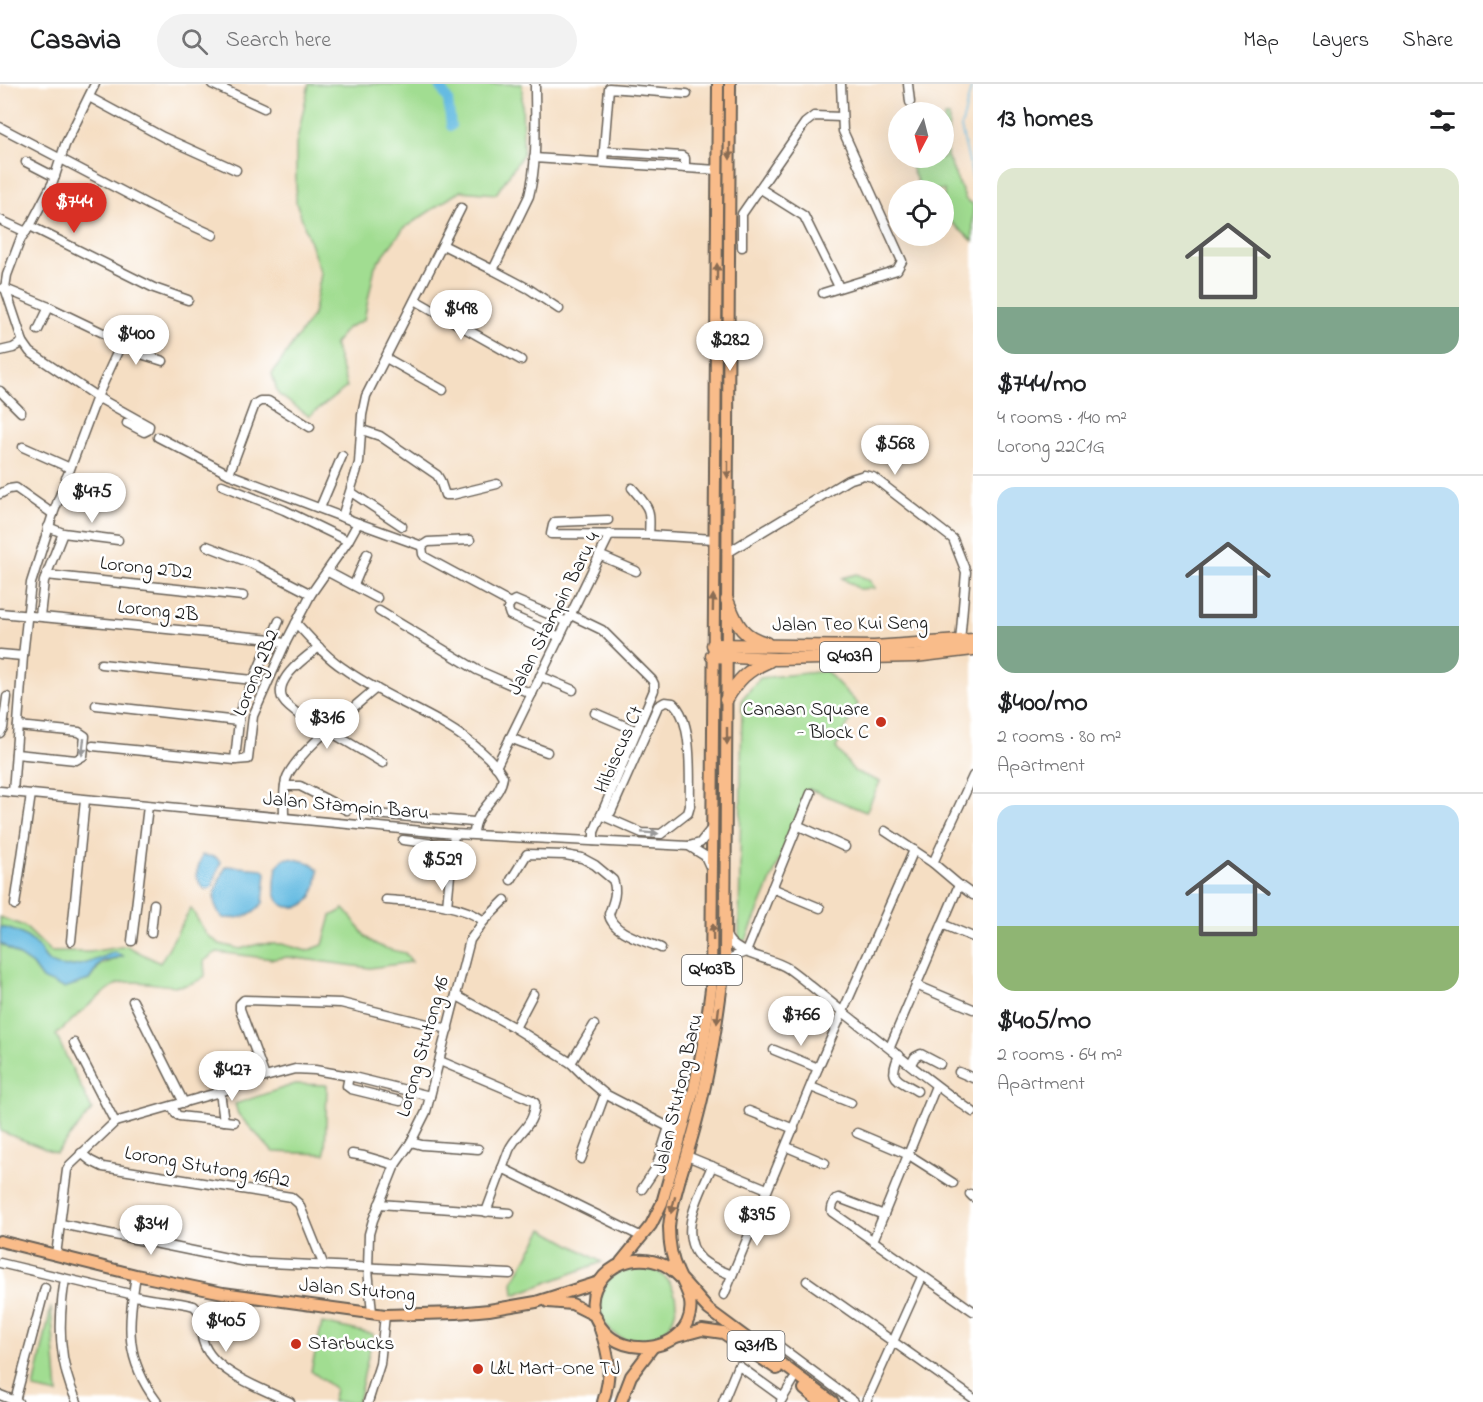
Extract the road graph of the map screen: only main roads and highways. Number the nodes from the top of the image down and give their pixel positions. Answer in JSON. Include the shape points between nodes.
{"nodes":[{"id":1,"x":718,"y":84,"type":"edge"},
{"id":2,"x":732,"y":87,"type":"edge"},
{"id":3,"x":727,"y":600,"type":"junction"},
{"id":4,"x":973,"y":640,"type":"edge"},
{"id":5,"x":973,"y":649,"type":"edge"},
{"id":6,"x":712,"y":651,"type":"junction"},
{"id":7,"x":726,"y":651,"type":"junction"},
{"id":8,"x":777,"y":653,"type":"junction"},
{"id":9,"x":726,"y":700,"type":"junction"},
{"id":10,"x":0,"y":1241,"type":"edge"},
{"id":11,"x":619,"y":1264,"type":"junction"},
{"id":12,"x":599,"y":1282,"type":"junction"},
{"id":13,"x":684,"y":1284,"type":"junction"},
{"id":14,"x":536,"y":1302,"type":"junction"},
{"id":15,"x":597,"y":1320,"type":"junction"},
{"id":16,"x":674,"y":1338,"type":"junction"},
{"id":17,"x":653,"y":1347,"type":"junction"},
{"id":18,"x":603,"y":1402,"type":"edge"},
{"id":19,"x":621,"y":1402,"type":"edge"},
{"id":20,"x":820,"y":1402,"type":"edge"},
{"id":21,"x":833,"y":1402,"type":"edge"}],
"edges":[{"from":6,"to":1,"type":"main road","name":"Jalan Stutong Baru","one_way":true},
{"from":2,"to":3,"type":"main road","name":"Jalan Stutong Baru","one_way":true},
{"from":3,"to":7,"type":"main road","name":"Jalan Stutong Baru"},
{"from":3,"to":8,"type":"highway","via":[[745,634]]},
{"from":4,"to":8,"type":"highway","name":"Jalan Teo Kui Seng"},
{"from":5,"to":8,"type":"highway","name":"Jalan Teo Kui Seng","number":"Q403A","via":[[915,656]]},
{"from":6,"to":7,"type":"highway"},
{"from":11,"to":6,"type":"main road","name":"Jalan Stutong Baru","number":"Q403B","one_way":true,"via":[[642,1237],[662,1203],[704,1040],[713,943]]},
{"from":7,"to":8,"type":"highway","name":"Jalan Teo Kui Seng"},
{"from":7,"to":9,"type":"main road","name":"Jalan Stutong Baru"},
{"from":8,"to":9,"type":"highway","via":[[739,679]]},
{"from":9,"to":13,"type":"main road","name":"Jalan Stutong Baru","one_way":true,"via":[[725,960],[715,1041],[669,1226],[670,1247]]},
{"from":10,"to":14,"type":"main road","name":"Jalan Stutong","via":[[136,1275],[255,1298],[385,1315],[457,1313]]},
{"from":11,"to":12,"type":"main road"},
{"from":11,"to":13,"type":"main road","via":[[634,1259],[652,1261],[671,1269]]},
{"from":12,"to":14,"type":"main road"},
{"from":12,"to":15,"type":"main road","via":[[593,1302]]},
{"from":13,"to":16,"type":"main road","via":[[691,1307],[687,1322]]},
{"from":13,"to":21,"type":"main road","number":"Q311B","via":[[709,1310]]},
{"from":14,"to":15,"type":"main road","via":[[577,1306]]},
{"from":15,"to":17,"type":"main road","via":[[619,1344]]},
{"from":15,"to":18,"type":"main road","via":[[609,1357],[609,1380]]},
{"from":16,"to":17,"type":"main road"},
{"from":16,"to":20,"type":"main road","via":[[702,1330],[723,1333]]},
{"from":17,"to":19,"type":"main road","via":[[631,1376]]}]}
